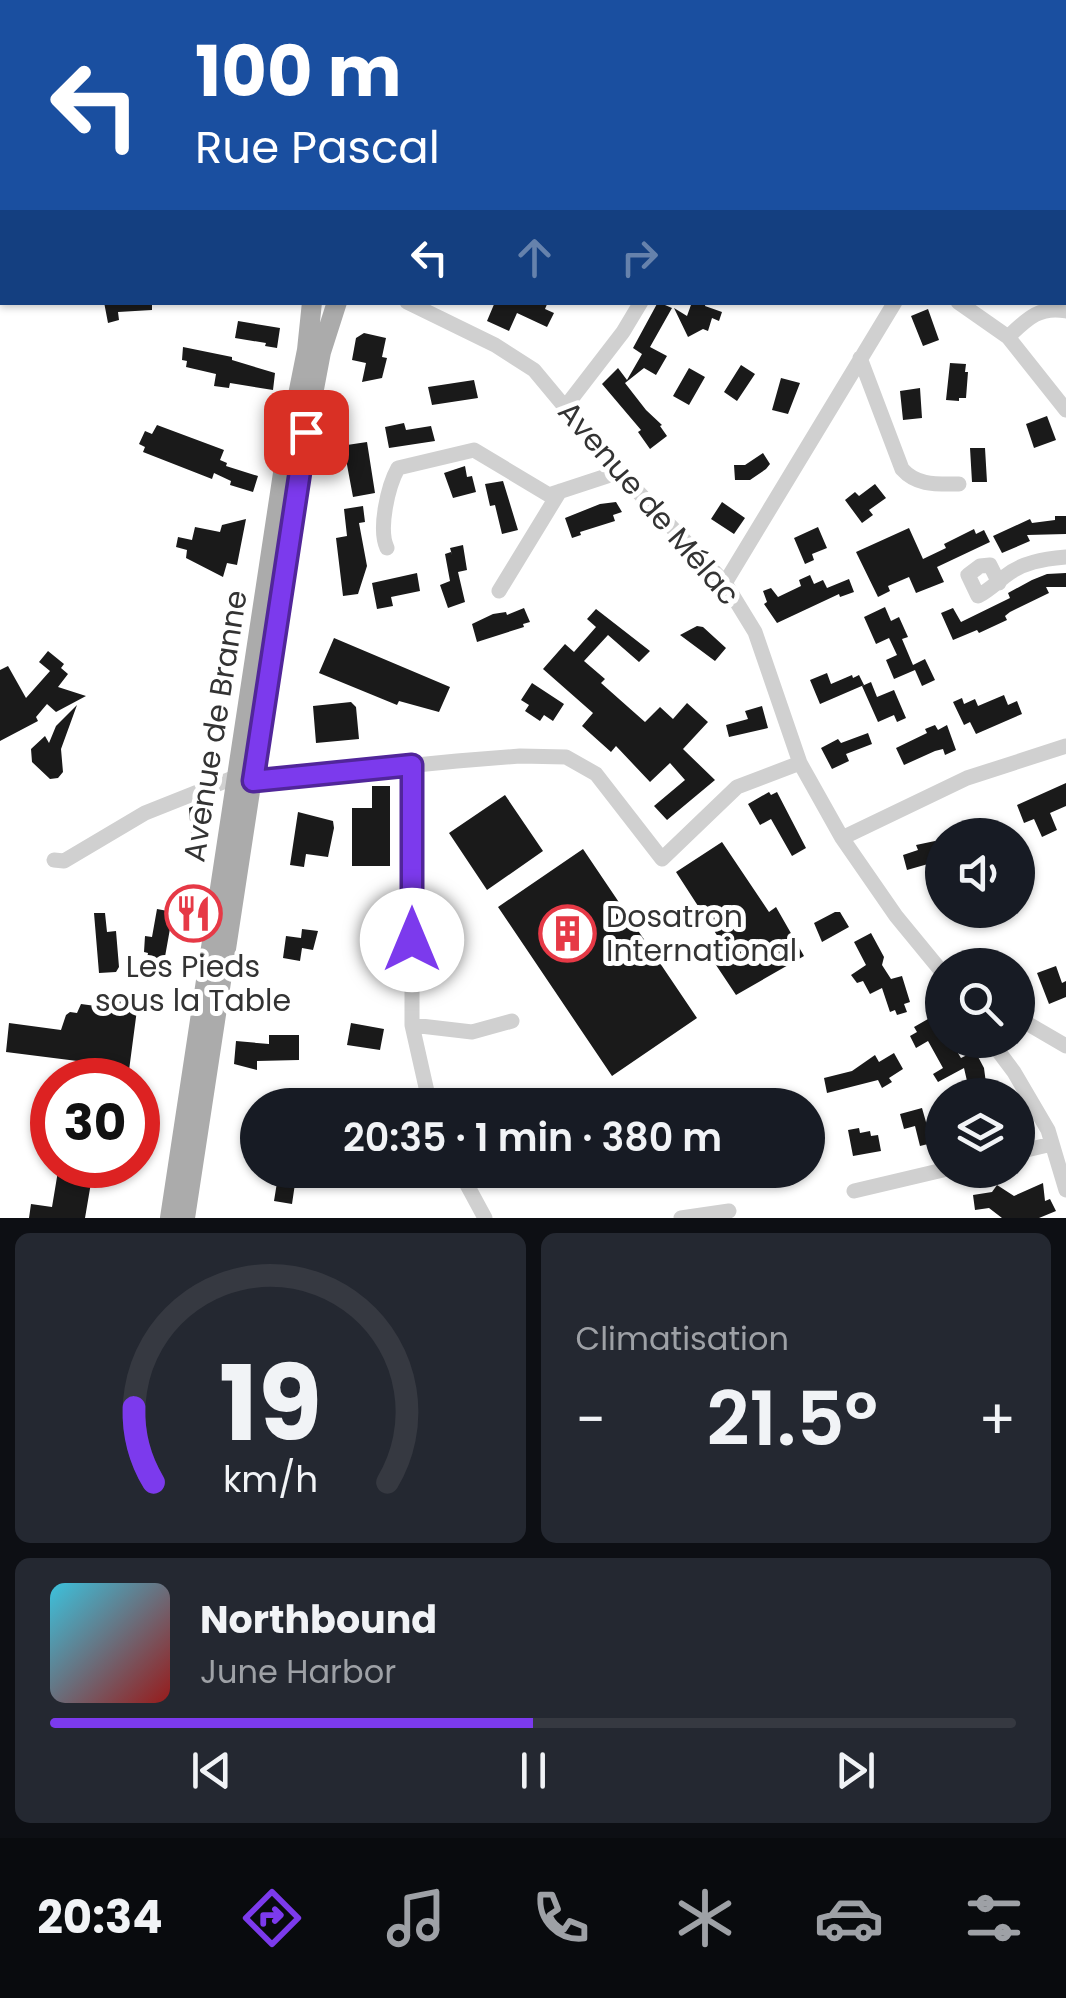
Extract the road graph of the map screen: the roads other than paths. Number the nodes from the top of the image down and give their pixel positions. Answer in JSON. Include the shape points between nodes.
{"nodes":[{"id":1,"x":312,"y":305,"type":"edge"},
{"id":2,"x":336,"y":305,"type":"edge"},
{"id":3,"x":414,"y":305,"type":"edge"},
{"id":4,"x":639,"y":305,"type":"edge"},
{"id":5,"x":892,"y":305,"type":"edge"},
{"id":6,"x":962,"y":305,"type":"edge"},
{"id":7,"x":1066,"y":311,"type":"edge"},
{"id":8,"x":1008,"y":337,"type":"junction"},
{"id":9,"x":860,"y":358,"type":"junction"},
{"id":10,"x":566,"y":406,"type":"junction"},
{"id":11,"x":1066,"y":410,"type":"edge"},
{"id":12,"x":619,"y":472,"type":"junction"},
{"id":13,"x":959,"y":484,"type":"dead end"},
{"id":14,"x":560,"y":491,"type":"junction"},
{"id":15,"x":387,"y":548,"type":"dead end"},
{"id":16,"x":1066,"y":557,"type":"edge"},
{"id":17,"x":724,"y":583,"type":"junction"},
{"id":18,"x":998,"y":583,"type":"dead end"},
{"id":19,"x":499,"y":591,"type":"dead end"},
{"id":20,"x":1066,"y":746,"type":"edge"},
{"id":21,"x":800,"y":763,"type":"junction"},
{"id":22,"x":412,"y":765,"type":"junction"},
{"id":23,"x":245,"y":779,"type":"junction"},
{"id":24,"x":842,"y":838,"type":"junction"},
{"id":25,"x":54,"y":860,"type":"dead end"},
{"id":26,"x":925,"y":951,"type":"edge"},
{"id":27,"x":512,"y":1021,"type":"dead end"},
{"id":28,"x":412,"y":1025,"type":"junction"},
{"id":29,"x":1035,"y":1028,"type":"edge"},
{"id":30,"x":1066,"y":1046,"type":"edge"},
{"id":31,"x":1004,"y":1058,"type":"edge"},
{"id":32,"x":426,"y":1088,"type":"edge"},
{"id":33,"x":1052,"y":1144,"type":"junction"},
{"id":34,"x":1035,"y":1148,"type":"edge"},
{"id":35,"x":925,"y":1174,"type":"edge"},
{"id":36,"x":469,"y":1188,"type":"edge"},
{"id":37,"x":1066,"y":1190,"type":"edge"},
{"id":38,"x":854,"y":1191,"type":"dead end"},
{"id":39,"x":728,"y":1211,"type":"dead end"},
{"id":40,"x":170,"y":1218,"type":"edge"},
{"id":41,"x":185,"y":1218,"type":"edge"},
{"id":42,"x":485,"y":1218,"type":"edge"},
{"id":43,"x":681,"y":1218,"type":"edge"}],
"edges":[{"from":1,"to":23,"type":"main road","name":"Avenue de Branne","via":[[285,460]]},
{"from":2,"to":23,"type":"main road","name":"Avenue de Branne","via":[[320,352]]},
{"from":3,"to":10,"type":"street","name":"Avenue de Mélac","via":[[534,370]]},
{"from":4,"to":10,"type":"street"},
{"from":5,"to":9,"type":"street"},
{"from":6,"to":8,"type":"street"},
{"from":7,"to":8,"type":"street","via":[[1032,315]]},
{"from":8,"to":11,"type":"street"},
{"from":9,"to":13,"type":"street","via":[[907,475]]},
{"from":9,"to":17,"type":"street"},
{"from":10,"to":12,"type":"street","name":"Avenue de Mélac"},
{"from":12,"to":14,"type":"street"},
{"from":12,"to":17,"type":"street","name":"Avenue de Mélac"},
{"from":14,"to":15,"type":"street","via":[[549,495],[474,450],[398,468],[382,538]]},
{"from":14,"to":19,"type":"street"},
{"from":16,"to":18,"type":"street","via":[[1037,560]]},
{"from":17,"to":21,"type":"street","name":"Avenue de Mélac","via":[[755,632]]},
{"from":20,"to":24,"type":"street","via":[[968,778]]},
{"from":21,"to":22,"type":"street","via":[[737,787],[662,858],[596,774],[566,757]]},
{"from":21,"to":24,"type":"street","name":"Avenue de Mélac"},
{"from":22,"to":23,"type":"street"},
{"from":22,"to":28,"type":"street"},
{"from":23,"to":25,"type":"street","via":[[145,813],[64,862]]},
{"from":23,"to":40,"type":"main road","name":"Avenue de Branne"},
{"from":23,"to":41,"type":"main road","name":"Avenue de Branne"},
{"from":24,"to":26,"type":"street","name":"Avenue de Mélac"},
{"from":27,"to":28,"type":"street","via":[[472,1032]]},
{"from":28,"to":32,"type":"street"},
{"from":29,"to":30,"type":"street"},
{"from":31,"to":33,"type":"street"},
{"from":33,"to":34,"type":"street"},
{"from":33,"to":37,"type":"street"},
{"from":35,"to":38,"type":"street"},
{"from":36,"to":42,"type":"street"},
{"from":39,"to":43,"type":"street"}]}
